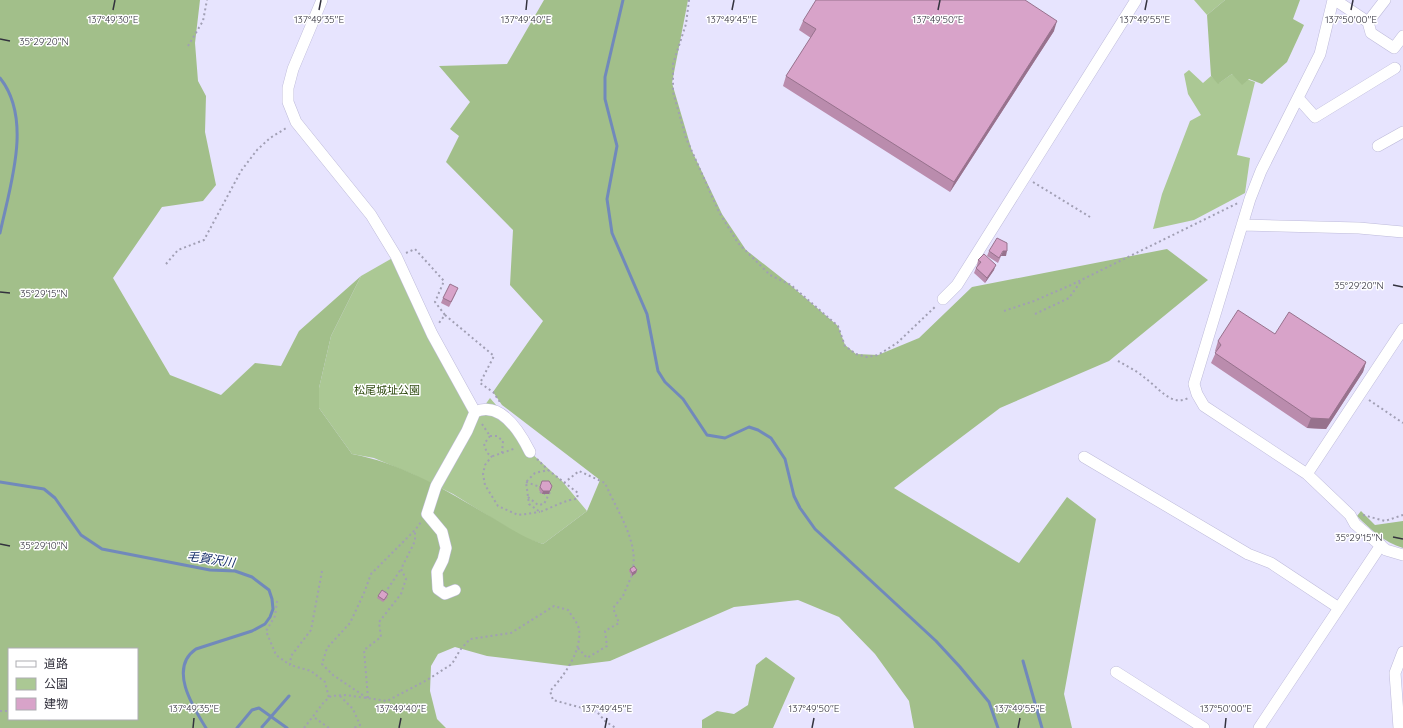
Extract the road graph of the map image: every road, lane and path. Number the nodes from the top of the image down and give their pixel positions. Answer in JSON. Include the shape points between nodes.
{"nodes":[{"id":1,"x":207,"y":0,"type":"edge"},
{"id":2,"x":322,"y":0,"type":"edge"},
{"id":3,"x":689,"y":0,"type":"edge"},
{"id":4,"x":1136,"y":0,"type":"edge"},
{"id":5,"x":1334,"y":0,"type":"edge"},
{"id":6,"x":1385,"y":0,"type":"edge"},
{"id":7,"x":1368,"y":22,"type":"junction"},
{"id":8,"x":1403,"y":36,"type":"edge"},
{"id":9,"x":188,"y":46,"type":"dead end"},
{"id":10,"x":1395,"y":68,"type":"dead end"},
{"id":11,"x":1298,"y":98,"type":"junction"},
{"id":12,"x":296,"y":122,"type":"junction"},
{"id":13,"x":1403,"y":132,"type":"edge"},
{"id":14,"x":1378,"y":146,"type":"dead end"},
{"id":15,"x":1026,"y":177,"type":"junction"},
{"id":16,"x":1249,"y":202,"type":"junction"},
{"id":17,"x":1090,"y":218,"type":"dead end"},
{"id":18,"x":1242,"y":225,"type":"junction"},
{"id":19,"x":1403,"y":232,"type":"edge"},
{"id":20,"x":396,"y":256,"type":"junction"},
{"id":21,"x":166,"y":264,"type":"dead end"},
{"id":22,"x":1082,"y":280,"type":"junction"},
{"id":23,"x":943,"y":299,"type":"joint"},
{"id":24,"x":1004,"y":311,"type":"dead end"},
{"id":25,"x":1035,"y":314,"type":"dead end"},
{"id":26,"x":445,"y":316,"type":"junction"},
{"id":27,"x":1403,"y":329,"type":"edge"},
{"id":28,"x":432,"y":334,"type":"junction"},
{"id":29,"x":1118,"y":361,"type":"dead end"},
{"id":30,"x":493,"y":392,"type":"dead end"},
{"id":31,"x":1197,"y":394,"type":"junction"},
{"id":32,"x":1360,"y":394,"type":"junction"},
{"id":33,"x":475,"y":412,"type":"junction"},
{"id":34,"x":1403,"y":423,"type":"edge"},
{"id":35,"x":530,"y":452,"type":"dead end"},
{"id":36,"x":492,"y":456,"type":"junction"},
{"id":37,"x":1084,"y":457,"type":"dead end"},
{"id":38,"x":1306,"y":474,"type":"junction"},
{"id":39,"x":526,"y":482,"type":"junction"},
{"id":40,"x":548,"y":483,"type":"edge"},
{"id":41,"x":564,"y":484,"type":"junction"},
{"id":42,"x":540,"y":487,"type":"junction"},
{"id":43,"x":551,"y":489,"type":"edge"},
{"id":44,"x":549,"y":494,"type":"junction"},
{"id":45,"x":527,"y":496,"type":"junction"},
{"id":46,"x":540,"y":512,"type":"junction"},
{"id":47,"x":427,"y":514,"type":"junction"},
{"id":48,"x":1350,"y":515,"type":"junction"},
{"id":49,"x":1403,"y":515,"type":"edge"},
{"id":50,"x":415,"y":530,"type":"junction"},
{"id":51,"x":1381,"y":545,"type":"junction"},
{"id":52,"x":1403,"y":555,"type":"edge"},
{"id":53,"x":401,"y":569,"type":"junction"},
{"id":54,"x":322,"y":570,"type":"dead end"},
{"id":55,"x":455,"y":590,"type":"dead end"},
{"id":56,"x":385,"y":594,"type":"edge"},
{"id":57,"x":277,"y":601,"type":"dead end"},
{"id":58,"x":1339,"y":608,"type":"junction"},
{"id":59,"x":578,"y":648,"type":"junction"},
{"id":60,"x":1403,"y":652,"type":"edge"},
{"id":61,"x":290,"y":665,"type":"junction"},
{"id":62,"x":1116,"y":672,"type":"dead end"},
{"id":63,"x":339,"y":695,"type":"junction"},
{"id":64,"x":329,"y":698,"type":"junction"},
{"id":65,"x":368,"y":698,"type":"junction"},
{"id":66,"x":315,"y":718,"type":"dead end"},
{"id":67,"x":304,"y":728,"type":"edge"},
{"id":68,"x":329,"y":728,"type":"edge"},
{"id":69,"x":354,"y":728,"type":"edge"},
{"id":70,"x":616,"y":728,"type":"edge"},
{"id":71,"x":1204,"y":728,"type":"edge"},
{"id":72,"x":1259,"y":728,"type":"edge"},
{"id":73,"x":1399,"y":728,"type":"edge"}],
"edges":[{"from":1,"to":9,"type":"path","via":[[203,21]]},
{"from":2,"to":12,"type":"street","via":[[293,69],[288,88],[288,102]]},
{"from":3,"to":23,"type":"path","via":[[686,24],[673,64],[673,92],[686,138],[719,212],[738,243],[770,275],[791,285],[838,326],[845,346],[862,356],[878,355],[897,343]]},
{"from":4,"to":15,"type":"street"},
{"from":5,"to":7,"type":"street"},
{"from":5,"to":11,"type":"street","via":[[1323,46]]},
{"from":6,"to":7,"type":"street"},
{"from":7,"to":8,"type":"street","via":[[1371,33],[1394,48]]},
{"from":10,"to":11,"type":"street","via":[[1315,117]]},
{"from":11,"to":16,"type":"street","via":[[1261,171]]},
{"from":12,"to":20,"type":"street","via":[[371,215]]},
{"from":12,"to":21,"type":"path","via":[[270,138],[257,150],[242,171],[204,240],[178,250]]},
{"from":13,"to":14,"type":"street"},
{"from":15,"to":17,"type":"path"},
{"from":15,"to":23,"type":"street","via":[[957,285]]},
{"from":16,"to":18,"type":"street"},
{"from":16,"to":22,"type":"path","via":[[1235,203]]},
{"from":18,"to":19,"type":"street","via":[[1359,228]]},
{"from":18,"to":31,"type":"street","via":[[1194,384]]},
{"from":20,"to":26,"type":"path","via":[[415,249],[444,281],[435,302]]},
{"from":20,"to":28,"type":"street"},
{"from":22,"to":24,"type":"path"},
{"from":22,"to":25,"type":"path","via":[[1069,298]]},
{"from":26,"to":28,"type":"path"},
{"from":26,"to":30,"type":"path","via":[[494,356],[480,383]]},
{"from":27,"to":32,"type":"street"},
{"from":28,"to":33,"type":"street"},
{"from":29,"to":31,"type":"path","via":[[1175,400],[1184,401]]},
{"from":31,"to":38,"type":"street","via":[[1204,406]]},
{"from":32,"to":34,"type":"path"},
{"from":32,"to":38,"type":"street"},
{"from":33,"to":35,"type":"street","via":[[490,409],[509,420]]},
{"from":33,"to":47,"type":"street","via":[[436,486]]},
{"from":36,"to":36,"type":"path","via":[[502,452],[503,441],[497,436],[490,436],[484,444],[487,453]]},
{"from":36,"to":46,"type":"path","via":[[484,465],[483,474],[485,485],[498,506],[518,515]]},
{"from":37,"to":58,"type":"street","via":[[1248,554],[1271,563]]},
{"from":38,"to":48,"type":"street"},
{"from":39,"to":41,"type":"path","via":[[535,473],[548,470]]},
{"from":39,"to":42,"type":"path"},
{"from":39,"to":45,"type":"path"},
{"from":40,"to":42,"type":"path"},
{"from":41,"to":46,"type":"path","via":[[578,493],[577,499],[570,499]]},
{"from":41,"to":59,"type":"path","via":[[579,471],[605,483],[630,538],[634,563],[631,580],[623,596],[612,608],[619,623],[605,631],[607,646],[587,658]]},
{"from":42,"to":44,"type":"path","via":[[542,494]]},
{"from":43,"to":44,"type":"path"},
{"from":44,"to":45,"type":"path","via":[[544,504],[538,505]]},
{"from":45,"to":46,"type":"path","via":[[529,504]]},
{"from":47,"to":50,"type":"path"},
{"from":47,"to":55,"type":"street","via":[[442,532],[446,548],[437,572],[438,589],[445,594]]},
{"from":48,"to":49,"type":"path","via":[[1355,513],[1385,520]]},
{"from":48,"to":51,"type":"street","via":[[1355,524]]},
{"from":50,"to":53,"type":"path","via":[[415,541]]},
{"from":50,"to":65,"type":"path","via":[[371,574],[350,623],[327,648],[322,664],[333,675]]},
{"from":51,"to":52,"type":"street"},
{"from":51,"to":58,"type":"street"},
{"from":53,"to":56,"type":"path"},
{"from":53,"to":65,"type":"path","via":[[406,580],[401,594],[379,622],[381,637],[364,650]]},
{"from":54,"to":61,"type":"path","via":[[310,630],[291,656]]},
{"from":57,"to":61,"type":"path","via":[[276,616],[266,631],[276,655]]},
{"from":58,"to":72,"type":"street"},
{"from":59,"to":65,"type":"path","via":[[579,629],[576,623],[568,610],[554,606],[511,633],[470,639],[452,664],[386,701]]},
{"from":59,"to":70,"type":"path","via":[[550,692],[553,700],[597,712]]},
{"from":60,"to":73,"type":"street","via":[[1395,673]]},
{"from":61,"to":64,"type":"path","via":[[311,671],[325,682]]},
{"from":62,"to":71,"type":"street"},
{"from":63,"to":64,"type":"path"},
{"from":63,"to":65,"type":"path"},
{"from":63,"to":69,"type":"path","via":[[353,709],[360,725]]},
{"from":64,"to":67,"type":"path"},
{"from":66,"to":68,"type":"path"}]}
